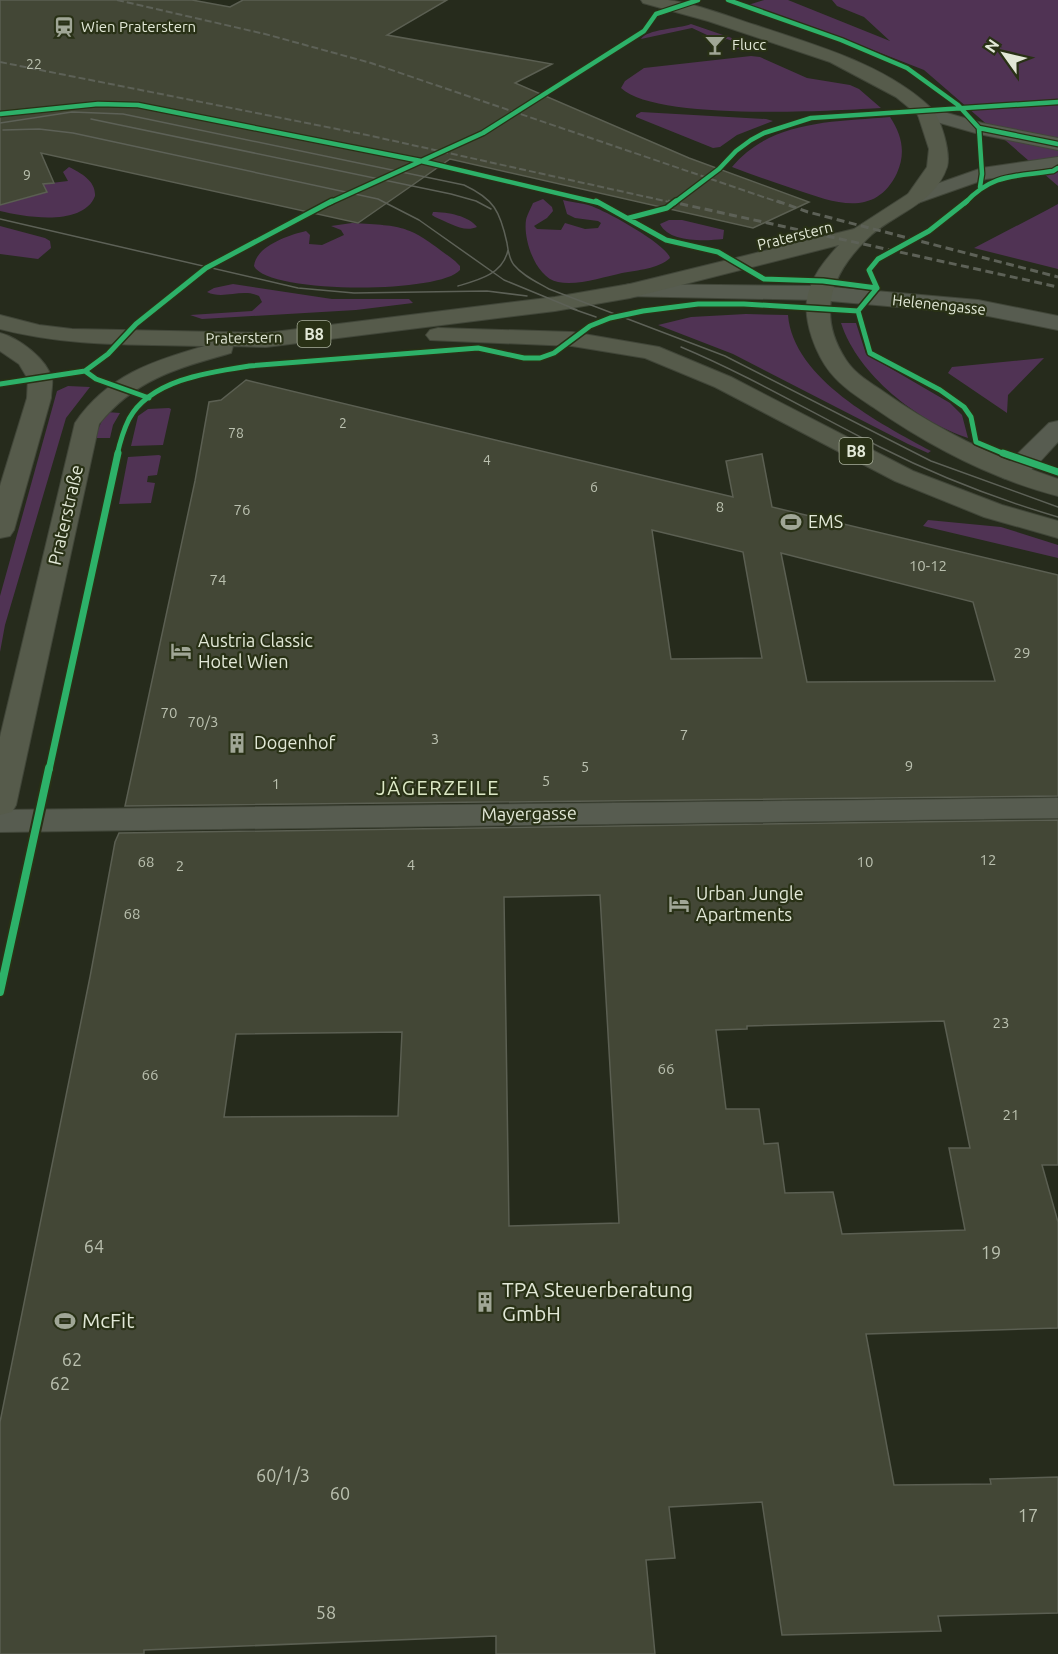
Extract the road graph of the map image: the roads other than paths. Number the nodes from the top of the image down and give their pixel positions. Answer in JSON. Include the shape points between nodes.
{"nodes":[{"id":1,"x":649,"y":0,"type":"edge"},
{"id":2,"x":695,"y":5,"type":"edge"},
{"id":3,"x":926,"y":112,"type":"junction"},
{"id":4,"x":1058,"y":144,"type":"edge"},
{"id":5,"x":1058,"y":163,"type":"edge"},
{"id":6,"x":915,"y":198,"type":"junction"},
{"id":7,"x":861,"y":233,"type":"junction"},
{"id":8,"x":630,"y":291,"type":"junction"},
{"id":9,"x":819,"y":293,"type":"junction"},
{"id":10,"x":0,"y":322,"type":"edge"},
{"id":11,"x":1058,"y":322,"type":"edge"},
{"id":12,"x":362,"y":329,"type":"junction"},
{"id":13,"x":0,"y":340,"type":"edge"},
{"id":14,"x":266,"y":340,"type":"junction"},
{"id":15,"x":1058,"y":428,"type":"edge"},
{"id":16,"x":1012,"y":473,"type":"junction"},
{"id":17,"x":1058,"y":488,"type":"edge"},
{"id":18,"x":0,"y":530,"type":"edge"},
{"id":19,"x":1058,"y":530,"type":"edge"},
{"id":20,"x":0,"y":805,"type":"edge"},
{"id":21,"x":1058,"y":808,"type":"edge"},
{"id":22,"x":0,"y":821,"type":"edge"}],
"edges":[{"from":1,"to":2,"type":"main road"},
{"from":2,"to":3,"type":"main road","via":[[837,58],[882,80]]},
{"from":3,"to":4,"type":"street","via":[[979,128]]},
{"from":3,"to":6,"type":"main road","name":"Praterstern","number":"B8","via":[[939,149],[937,167]]},
{"from":5,"to":6,"type":"street","via":[[982,174]]},
{"from":6,"to":7,"type":"main road","name":"Praterstern","number":"B8"},
{"from":7,"to":8,"type":"main road","name":"Praterstern","number":"B8"},
{"from":7,"to":9,"type":"main road","number":"B8","via":[[823,281]]},
{"from":8,"to":9,"type":"street","name":"Praterstern"},
{"from":8,"to":12,"type":"main road","name":"Praterstern","number":"B8"},
{"from":9,"to":11,"type":"street","name":"Helenengasse","via":[[978,307]]},
{"from":9,"to":16,"type":"main road","via":[[823,336],[836,363],[918,429]]},
{"from":10,"to":14,"type":"main road","name":"Praterstern","number":"B8","via":[[72,336]]},
{"from":12,"to":14,"type":"main road","name":"Praterstern","number":"B8"},
{"from":12,"to":19,"type":"main road","number":"B8","via":[[572,339],[651,352],[723,382],[904,476],[993,511]]},
{"from":13,"to":18,"type":"main road","via":[[27,359],[40,379],[39,398]]},
{"from":14,"to":20,"type":"main road","name":"Praterstraße","via":[[193,357],[141,378],[115,392],[87,423]]},
{"from":15,"to":16,"type":"street"},
{"from":16,"to":17,"type":"main road"},
{"from":21,"to":22,"type":"street","name":"Mayergasse"}]}
